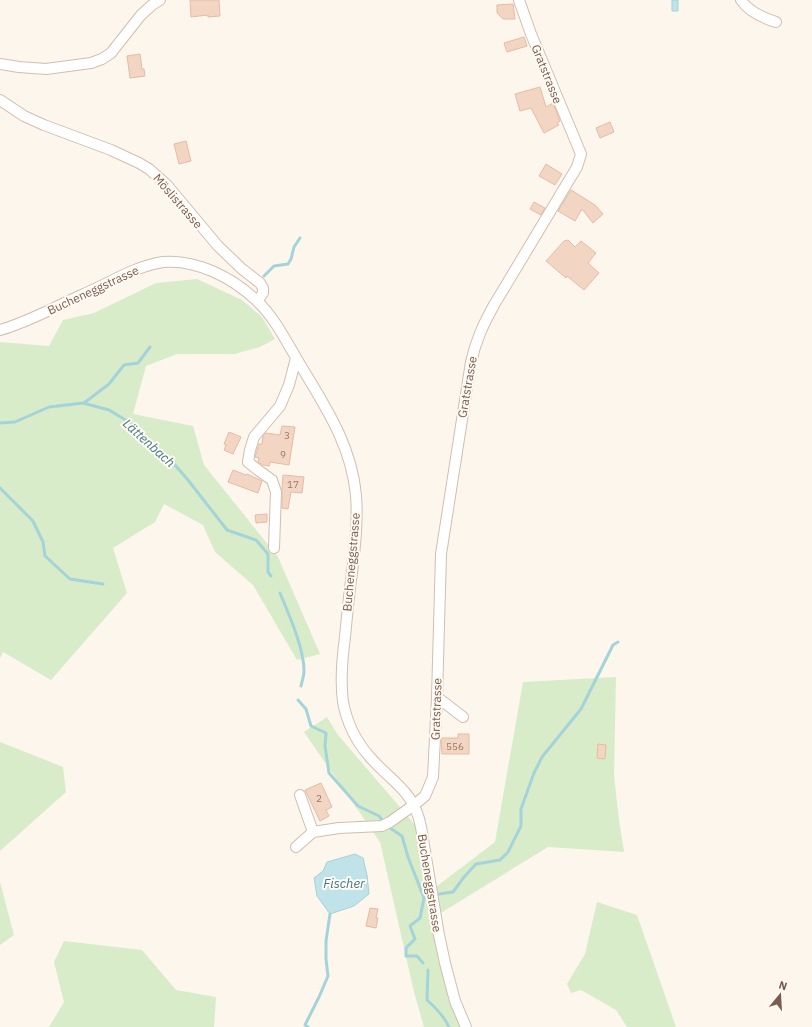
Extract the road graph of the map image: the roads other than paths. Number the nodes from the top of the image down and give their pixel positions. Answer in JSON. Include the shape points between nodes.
{"nodes":[{"id":1,"x":160,"y":0,"type":"edge"},
{"id":2,"x":519,"y":0,"type":"edge"},
{"id":3,"x":741,"y":0,"type":"edge"},
{"id":4,"x":776,"y":22,"type":"dead end"},
{"id":5,"x":0,"y":64,"type":"edge"},
{"id":6,"x":0,"y":100,"type":"edge"},
{"id":7,"x":257,"y":301,"type":"junction"},
{"id":8,"x":0,"y":330,"type":"edge"},
{"id":9,"x":296,"y":358,"type":"junction"},
{"id":10,"x":274,"y":548,"type":"dead end"},
{"id":11,"x":437,"y":698,"type":"junction"},
{"id":12,"x":463,"y":717,"type":"dead end"},
{"id":13,"x":300,"y":795,"type":"dead end"},
{"id":14,"x":414,"y":805,"type":"junction"},
{"id":15,"x":313,"y":832,"type":"junction"},
{"id":16,"x":296,"y":847,"type":"dead end"},
{"id":17,"x":466,"y":1027,"type":"edge"}],
"edges":[{"from":1,"to":5,"type":"street","via":[[141,15],[111,53],[102,59],[91,63],[46,68]]},
{"from":2,"to":11,"type":"street","name":"Gratstrasse","via":[[580,154],[577,167],[494,305],[475,344],[441,554]]},
{"from":3,"to":4,"type":"street","via":[[750,10]]},
{"from":6,"to":7,"type":"street","name":"Möslistrasse","via":[[24,116],[118,153],[149,169],[218,246],[260,283],[263,288]]},
{"from":7,"to":8,"type":"street","name":"Bucheneggstrasse","via":[[230,281],[205,269],[184,263],[160,263],[132,271],[21,323]]},
{"from":7,"to":9,"type":"street","name":"Bucheneggstrasse","via":[[272,318]]},
{"from":9,"to":10,"type":"street","via":[[280,406],[254,438],[248,462],[272,480],[276,492]]},
{"from":9,"to":14,"type":"street","name":"Bucheneggstrasse","via":[[339,432],[355,489],[355,538],[341,677],[346,714],[359,744],[401,787]]},
{"from":11,"to":12,"type":"street"},
{"from":11,"to":14,"type":"street","name":"Gratstrasse","via":[[433,776],[425,796]]},
{"from":13,"to":15,"type":"street"},
{"from":14,"to":15,"type":"street","name":"Gratstrasse","via":[[382,826]]},
{"from":14,"to":17,"type":"street","name":"Bucheneggstrasse","via":[[420,819],[445,963],[455,1001]]},
{"from":15,"to":16,"type":"street"}]}
